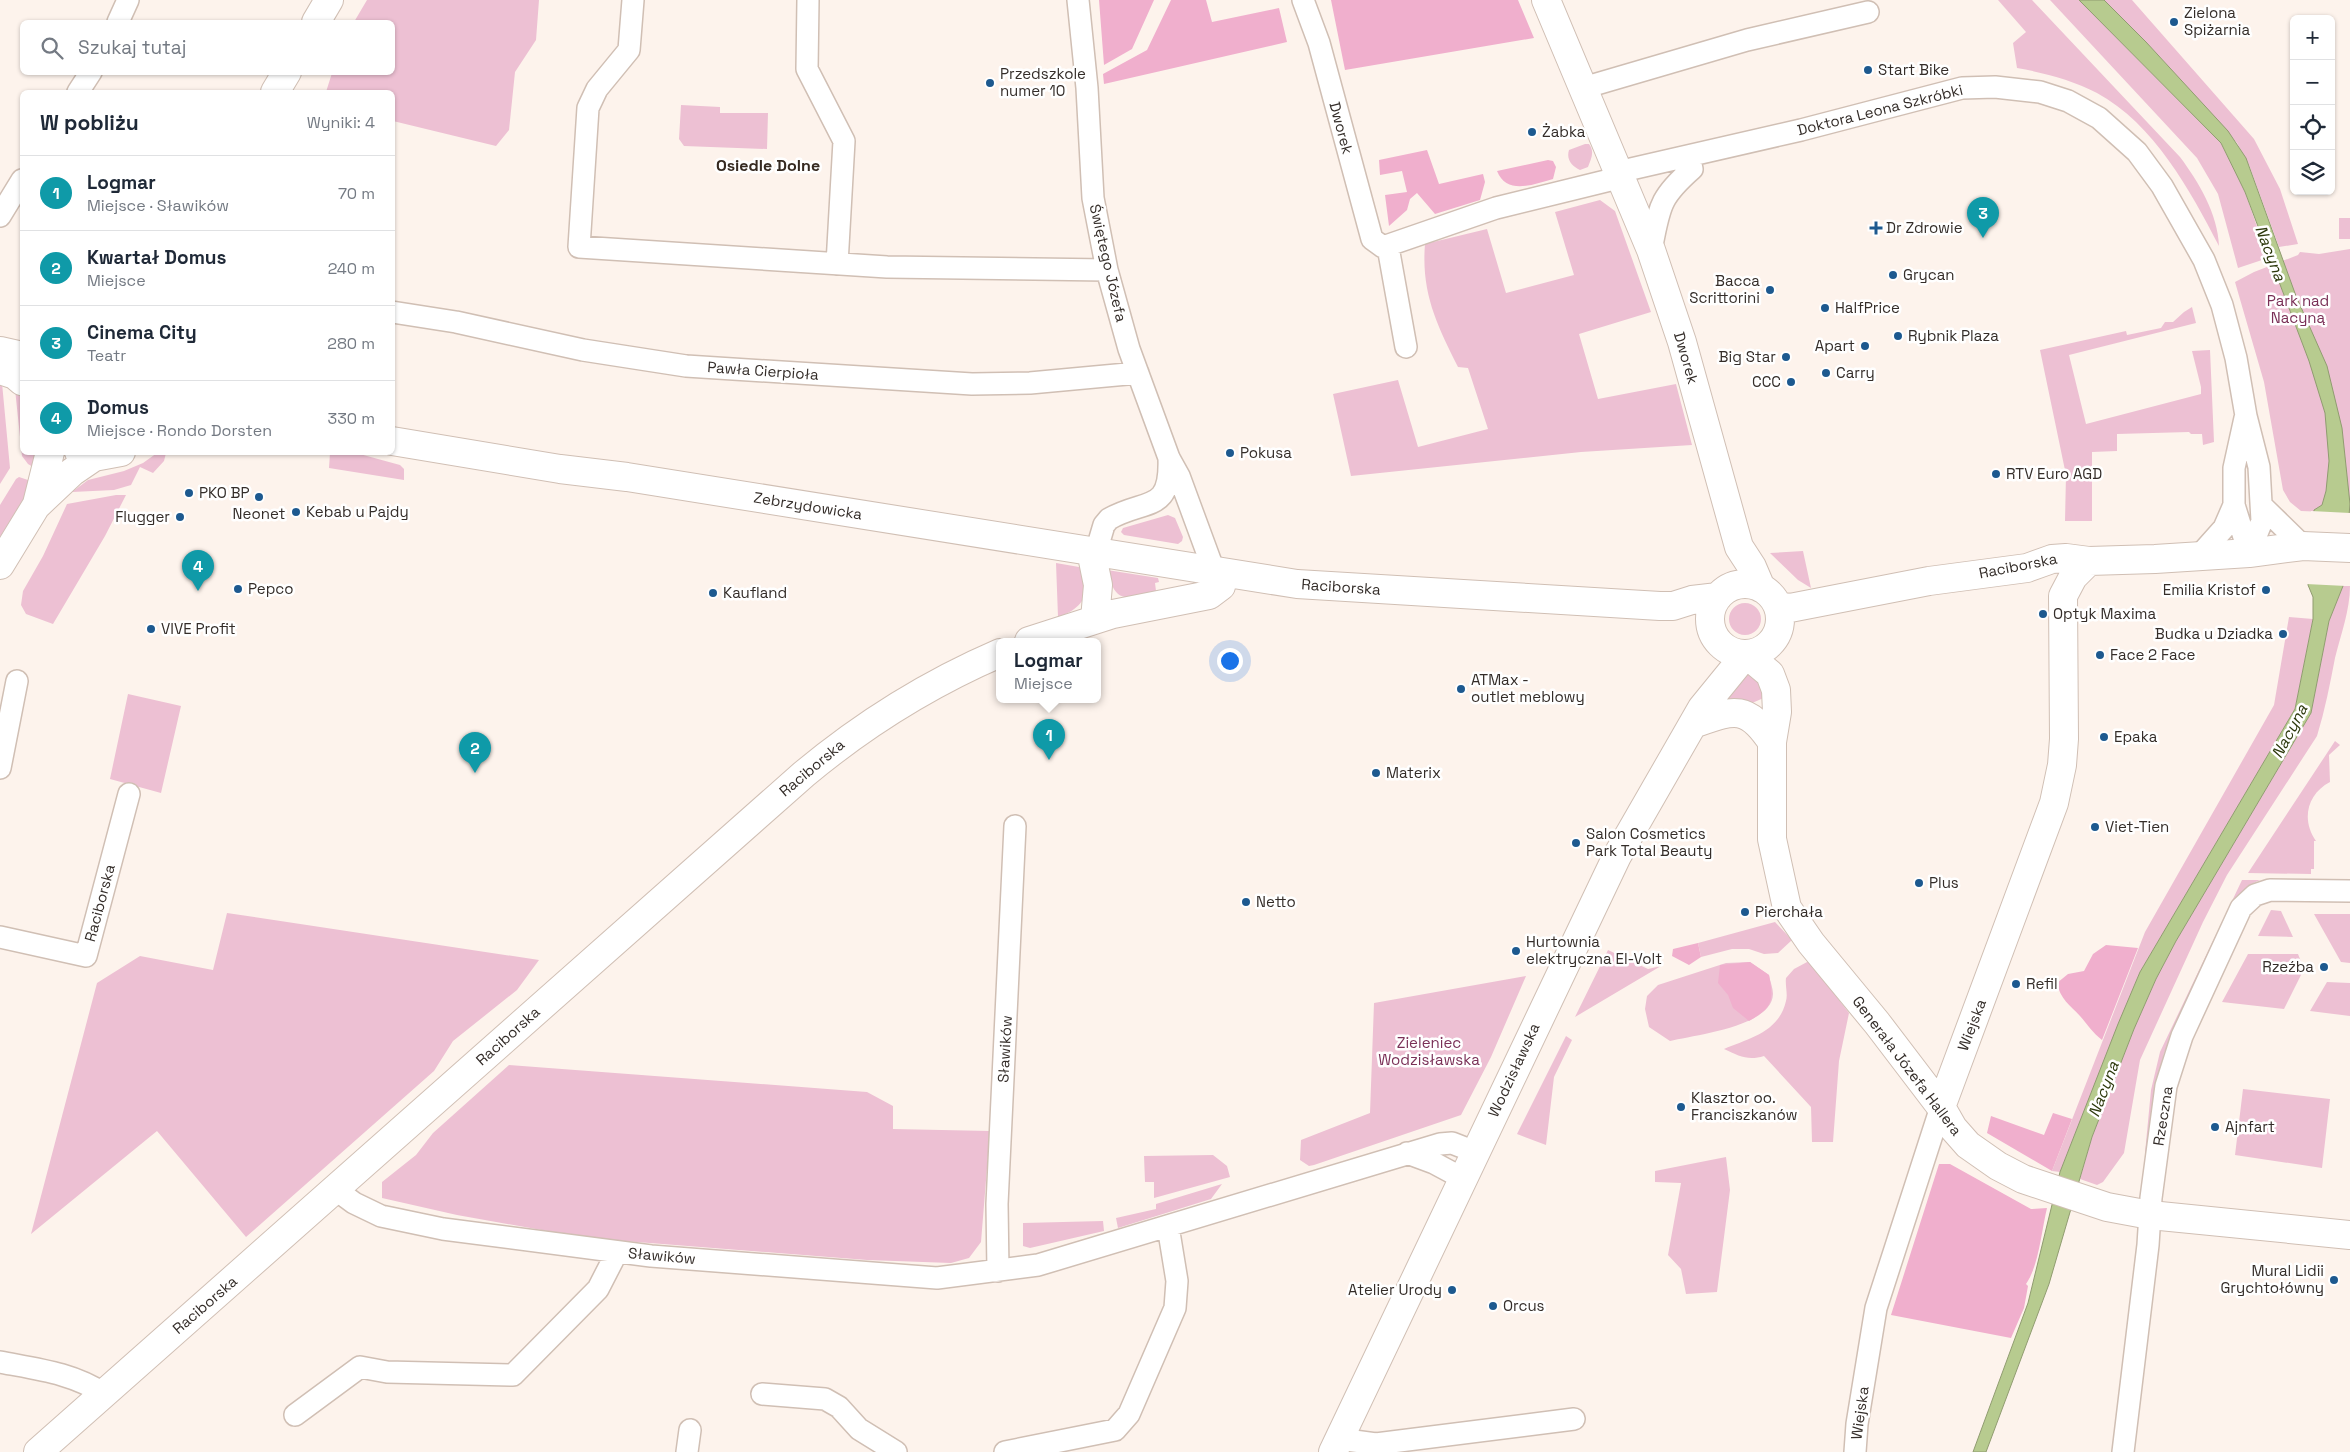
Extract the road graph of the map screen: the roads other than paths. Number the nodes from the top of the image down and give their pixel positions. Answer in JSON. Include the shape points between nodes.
{"nodes":[{"id":1,"x":128,"y":0,"type":"edge"},
{"id":2,"x":328,"y":0,"type":"edge"},
{"id":3,"x":633,"y":0,"type":"edge"},
{"id":4,"x":808,"y":0,"type":"edge"},
{"id":5,"x":1078,"y":0,"type":"edge"},
{"id":6,"x":1303,"y":0,"type":"edge"},
{"id":7,"x":1546,"y":0,"type":"edge"},
{"id":8,"x":1868,"y":12,"type":"dead end"},
{"id":9,"x":119,"y":20,"type":"edge"},
{"id":10,"x":317,"y":20,"type":"edge"},
{"id":11,"x":89,"y":75,"type":"edge"},
{"id":12,"x":285,"y":75,"type":"edge"},
{"id":13,"x":1583,"y":88,"type":"junction"},
{"id":14,"x":79,"y":90,"type":"edge"},
{"id":15,"x":276,"y":90,"type":"edge"},
{"id":16,"x":1691,"y":162,"type":"junction"},
{"id":17,"x":1620,"y":174,"type":"junction"},
{"id":18,"x":20,"y":183,"type":"edge"},
{"id":19,"x":0,"y":216,"type":"edge"},
{"id":20,"x":1388,"y":247,"type":"junction"},
{"id":21,"x":1651,"y":250,"type":"junction"},
{"id":22,"x":837,"y":264,"type":"junction"},
{"id":23,"x":1107,"y":270,"type":"junction"},
{"id":24,"x":395,"y":312,"type":"edge"},
{"id":25,"x":1406,"y":347,"type":"dead end"},
{"id":26,"x":0,"y":351,"type":"edge"},
{"id":27,"x":20,"y":356,"type":"edge"},
{"id":28,"x":0,"y":370,"type":"edge"},
{"id":29,"x":1138,"y":373,"type":"junction"},
{"id":30,"x":20,"y":379,"type":"edge"},
{"id":31,"x":2246,"y":416,"type":"junction"},
{"id":32,"x":395,"y":442,"type":"edge"},
{"id":33,"x":49,"y":455,"type":"edge"},
{"id":34,"x":85,"y":455,"type":"edge"},
{"id":35,"x":1169,"y":458,"type":"junction"},
{"id":36,"x":2234,"y":505,"type":"junction"},
{"id":37,"x":36,"y":506,"type":"junction"},
{"id":38,"x":2263,"y":507,"type":"junction"},
{"id":39,"x":2303,"y":546,"type":"junction"},
{"id":40,"x":2350,"y":548,"type":"edge"},
{"id":41,"x":1094,"y":552,"type":"junction"},
{"id":42,"x":2249,"y":553,"type":"junction"},
{"id":43,"x":2199,"y":556,"type":"junction"},
{"id":44,"x":2089,"y":561,"type":"junction"},
{"id":45,"x":0,"y":565,"type":"edge"},
{"id":46,"x":2027,"y":568,"type":"junction"},
{"id":47,"x":1219,"y":572,"type":"junction"},
{"id":48,"x":1758,"y":577,"type":"junction"},
{"id":49,"x":1724,"y":592,"type":"junction"},
{"id":50,"x":2063,"y":596,"type":"junction"},
{"id":51,"x":1816,"y":603,"type":"junction"},
{"id":52,"x":1673,"y":606,"type":"junction"},
{"id":53,"x":1095,"y":618,"type":"junction"},
{"id":54,"x":1714,"y":633,"type":"junction"},
{"id":55,"x":1038,"y":638,"type":"edge"},
{"id":56,"x":1746,"y":654,"type":"junction"},
{"id":57,"x":996,"y":655,"type":"edge"},
{"id":58,"x":17,"y":680,"type":"dead end"},
{"id":59,"x":1698,"y":716,"type":"junction"},
{"id":60,"x":1772,"y":742,"type":"junction"},
{"id":61,"x":0,"y":768,"type":"edge"},
{"id":62,"x":130,"y":794,"type":"dead end"},
{"id":63,"x":1015,"y":826,"type":"dead end"},
{"id":64,"x":2350,"y":891,"type":"edge"},
{"id":65,"x":0,"y":937,"type":"edge"},
{"id":66,"x":1941,"y":1107,"type":"junction"},
{"id":67,"x":1475,"y":1152,"type":"junction"},
{"id":68,"x":1407,"y":1153,"type":"junction"},
{"id":69,"x":1462,"y":1178,"type":"junction"},
{"id":70,"x":336,"y":1189,"type":"junction"},
{"id":71,"x":2150,"y":1215,"type":"junction"},
{"id":72,"x":1168,"y":1226,"type":"junction"},
{"id":73,"x":2350,"y":1235,"type":"edge"},
{"id":74,"x":617,"y":1252,"type":"junction"},
{"id":75,"x":998,"y":1271,"type":"junction"},
{"id":76,"x":0,"y":1362,"type":"edge"},
{"id":77,"x":104,"y":1394,"type":"junction"},
{"id":78,"x":762,"y":1394,"type":"dead end"},
{"id":79,"x":295,"y":1415,"type":"dead end"},
{"id":80,"x":1574,"y":1419,"type":"dead end"},
{"id":81,"x":690,"y":1430,"type":"dead end"},
{"id":82,"x":1336,"y":1446,"type":"edge"},
{"id":83,"x":38,"y":1452,"type":"edge"},
{"id":84,"x":687,"y":1452,"type":"edge"},
{"id":85,"x":896,"y":1452,"type":"edge"},
{"id":86,"x":1005,"y":1452,"type":"edge"},
{"id":87,"x":1855,"y":1452,"type":"edge"},
{"id":88,"x":2123,"y":1452,"type":"edge"}],
"edges":[{"from":1,"to":9,"type":"street"},
{"from":2,"to":10,"type":"street"},
{"from":3,"to":22,"type":"street","via":[[629,50],[597,89],[588,108],[579,247]]},
{"from":4,"to":22,"type":"street","via":[[806,69],[844,141]]},
{"from":5,"to":23,"type":"street","name":"Świętego Józefa","via":[[1095,212]]},
{"from":6,"to":20,"type":"street","name":"Dworek","via":[[1319,43],[1372,239],[1377,245]]},
{"from":7,"to":13,"type":"street","name":"Dworek"},
{"from":8,"to":13,"type":"street","via":[[1747,40]]},
{"from":11,"to":14,"type":"street"},
{"from":12,"to":15,"type":"street"},
{"from":13,"to":17,"type":"street","name":"Dworek"},
{"from":16,"to":17,"type":"street","name":"Doktora Leona Szkróbki","via":[[1631,169]]},
{"from":16,"to":21,"type":"street","via":[[1663,201]]},
{"from":16,"to":31,"type":"street","name":"Doktora Leona Szkróbki","via":[[1962,88],[1995,86],[2025,89],[2068,101],[2099,118],[2124,138],[2150,168],[2183,221],[2204,260],[2222,305]]},
{"from":17,"to":20,"type":"street","via":[[1610,180],[1455,221]]},
{"from":17,"to":21,"type":"street","name":"Dworek"},
{"from":18,"to":19,"type":"street"},
{"from":20,"to":25,"type":"street"},
{"from":21,"to":48,"type":"street","name":"Dworek"},
{"from":22,"to":23,"type":"street","via":[[904,268]]},
{"from":23,"to":29,"type":"street","name":"Świętego Józefa"},
{"from":24,"to":29,"type":"street","name":"Pawła Cierpioła","via":[[456,322],[583,350],[686,366],[972,384],[1030,383]]},
{"from":26,"to":27,"type":"street"},
{"from":28,"to":30,"type":"street"},
{"from":29,"to":35,"type":"street","name":"Świętego Józefa"},
{"from":31,"to":36,"type":"street","name":"Doktora Leona Szkróbki","via":[[2234,468]]},
{"from":31,"to":38,"type":"street","name":"Doktora Leona Szkróbki","via":[[2259,467]]},
{"from":32,"to":41,"type":"street","name":"Zebrzydowicka"},
{"from":33,"to":37,"type":"street"},
{"from":34,"to":37,"type":"street"},
{"from":35,"to":41,"type":"street","name":"Świętego Józefa","via":[[1169,482],[1163,494],[1154,502],[1108,521]]},
{"from":35,"to":47,"type":"street","name":"Świętego Józefa","via":[[1180,476]]},
{"from":36,"to":42,"type":"street","name":"Doktora Leona Szkróbki"},
{"from":36,"to":43,"type":"street","name":"Doktora Leona Szkróbki","via":[[2224,528]]},
{"from":37,"to":45,"type":"street"},
{"from":38,"to":39,"type":"street"},
{"from":38,"to":42,"type":"street","name":"Doktora Leona Szkróbki","via":[[2261,527]]},
{"from":39,"to":40,"type":"street","name":"Raciborska"},
{"from":39,"to":42,"type":"street","name":"Raciborska"},
{"from":41,"to":47,"type":"street","name":"Zebrzydowicka"},
{"from":41,"to":53,"type":"street","via":[[1098,585]]},
{"from":42,"to":43,"type":"street","name":"Raciborska"},
{"from":43,"to":44,"type":"street","name":"Raciborska"},
{"from":44,"to":46,"type":"street","name":"Raciborska","via":[[2052,559]]},
{"from":44,"to":50,"type":"street","via":[[2073,577]]},
{"from":46,"to":50,"type":"street","via":[[2049,580]]},
{"from":46,"to":51,"type":"street","name":"Raciborska","via":[[1929,581]]},
{"from":47,"to":52,"type":"street","name":"Raciborska","via":[[1337,588]]},
{"from":47,"to":53,"type":"street","via":[[1221,586],[1209,595]]},
{"from":48,"to":49,"type":"street","name":"Dworek"},
{"from":48,"to":49,"type":"street"},
{"from":48,"to":51,"type":"street","via":[[1772,576]]},
{"from":48,"to":51,"type":"street","name":"Raciborska","via":[[1790,608]]},
{"from":48,"to":56,"type":"street","via":[[1780,623],[1774,639],[1762,650]]},
{"from":49,"to":52,"type":"street","name":"Raciborska"},
{"from":49,"to":54,"type":"street","via":[[1711,611]]},
{"from":50,"to":66,"type":"street","name":"Wiejska","via":[[2064,739],[2059,784],[2044,833]]},
{"from":52,"to":54,"type":"street","name":"Raciborska"},
{"from":53,"to":55,"type":"street"},
{"from":54,"to":56,"type":"street","via":[[1729,650]]},
{"from":54,"to":59,"type":"street","name":"Wodzisławska","via":[[1714,659]]},
{"from":56,"to":59,"type":"street","name":"Wodzisławska"},
{"from":56,"to":60,"type":"street","name":"Generała Józefa Hallera","via":[[1770,674],[1775,684],[1777,712]]},
{"from":57,"to":70,"type":"street","name":"Raciborska","via":[[895,706],[827,754]]},
{"from":58,"to":61,"type":"street"},
{"from":59,"to":60,"type":"street","via":[[1747,715],[1759,723]]},
{"from":59,"to":67,"type":"street","name":"Wodzisławska","via":[[1617,856]]},
{"from":60,"to":66,"type":"street","name":"Generała Józefa Hallera","via":[[1772,839],[1787,908]]},
{"from":62,"to":65,"type":"street","name":"Raciborska","via":[[86,956]]},
{"from":63,"to":75,"type":"street","name":"Sławików","via":[[997,1204]]},
{"from":64,"to":71,"type":"street","name":"Rzeczna","via":[[2270,890],[2255,895],[2241,908],[2173,1062],[2162,1108]]},
{"from":66,"to":71,"type":"street","name":"Generała Józefa Hallera","via":[[1968,1145],[1998,1166],[2085,1201]]},
{"from":66,"to":87,"type":"street","name":"Wiejska","via":[[1876,1308]]},
{"from":67,"to":68,"type":"street","name":"Sławików","via":[[1446,1143]]},
{"from":67,"to":69,"type":"street","name":"Wodzisławska"},
{"from":68,"to":69,"type":"street"},
{"from":68,"to":72,"type":"street","name":"Sławików"},
{"from":69,"to":82,"type":"street","name":"Wodzisławska"},
{"from":70,"to":74,"type":"street","name":"Sławików","via":[[381,1216],[410,1223]]},
{"from":70,"to":77,"type":"street","name":"Raciborska"},
{"from":71,"to":73,"type":"street","name":"Generała Józefa Hallera"},
{"from":71,"to":88,"type":"street","name":"Rzeczna"},
{"from":72,"to":75,"type":"street","name":"Sławików","via":[[1038,1265]]},
{"from":72,"to":86,"type":"street","via":[[1178,1282],[1175,1308],[1129,1414],[1115,1430]]},
{"from":74,"to":75,"type":"street","name":"Sławików","via":[[930,1278]]},
{"from":74,"to":79,"type":"street","via":[[598,1290],[513,1374],[387,1372],[360,1367]]},
{"from":76,"to":77,"type":"street","via":[[80,1380]]},
{"from":77,"to":83,"type":"street","name":"Raciborska"},
{"from":78,"to":85,"type":"street","via":[[825,1398],[840,1406],[859,1428]]},
{"from":80,"to":82,"type":"street","name":"Wodzisławska","via":[[1376,1444]]},
{"from":81,"to":84,"type":"street"}]}
